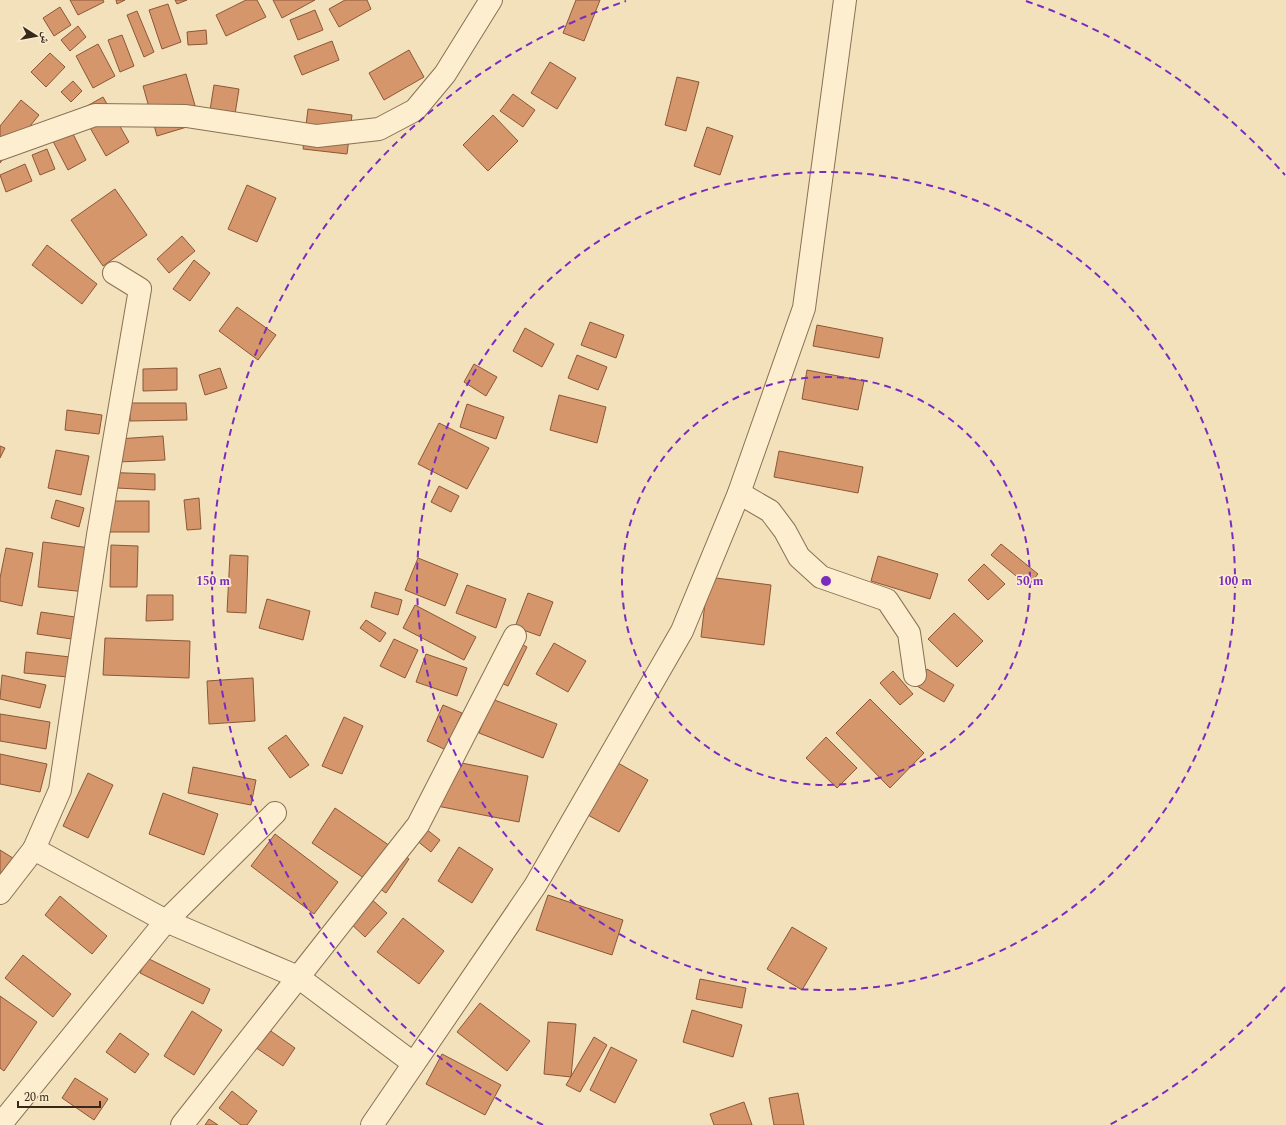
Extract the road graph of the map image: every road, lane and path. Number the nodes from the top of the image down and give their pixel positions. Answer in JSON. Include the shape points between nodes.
{"nodes":[{"id":1,"x":491,"y":0,"type":"edge"},
{"id":2,"x":845,"y":0,"type":"edge"},
{"id":3,"x":0,"y":148,"type":"edge"},
{"id":4,"x":114,"y":273,"type":"dead end"},
{"id":5,"x":739,"y":493,"type":"junction"},
{"id":6,"x":515,"y":636,"type":"dead end"},
{"id":7,"x":915,"y":675,"type":"dead end"},
{"id":8,"x":275,"y":813,"type":"dead end"},
{"id":9,"x":34,"y":849,"type":"junction"},
{"id":10,"x":0,"y":893,"type":"edge"},
{"id":11,"x":166,"y":921,"type":"junction"},
{"id":12,"x":298,"y":978,"type":"junction"},
{"id":13,"x":413,"y":1063,"type":"junction"},
{"id":14,"x":0,"y":1125,"type":"edge"},
{"id":15,"x":182,"y":1125,"type":"edge"},
{"id":16,"x":372,"y":1125,"type":"edge"}],
"edges":[{"from":1,"to":3,"type":"street","via":[[445,74],[415,110],[379,129],[317,136],[186,116],[95,115]]},
{"from":2,"to":5,"type":"street","via":[[804,308]]},
{"from":4,"to":9,"type":"street","via":[[140,289],[98,535],[60,790]]},
{"from":5,"to":7,"type":"street","via":[[770,511],[785,531],[799,557],[821,577],[887,600],[909,633]]},
{"from":5,"to":13,"type":"street","via":[[678,638],[535,886]]},
{"from":6,"to":12,"type":"street","via":[[418,826]]},
{"from":8,"to":11,"type":"street"},
{"from":9,"to":10,"type":"street"},
{"from":9,"to":11,"type":"street"},
{"from":11,"to":12,"type":"street"},
{"from":11,"to":14,"type":"street"},
{"from":12,"to":13,"type":"street"},
{"from":12,"to":15,"type":"street"},
{"from":13,"to":16,"type":"street"}]}
